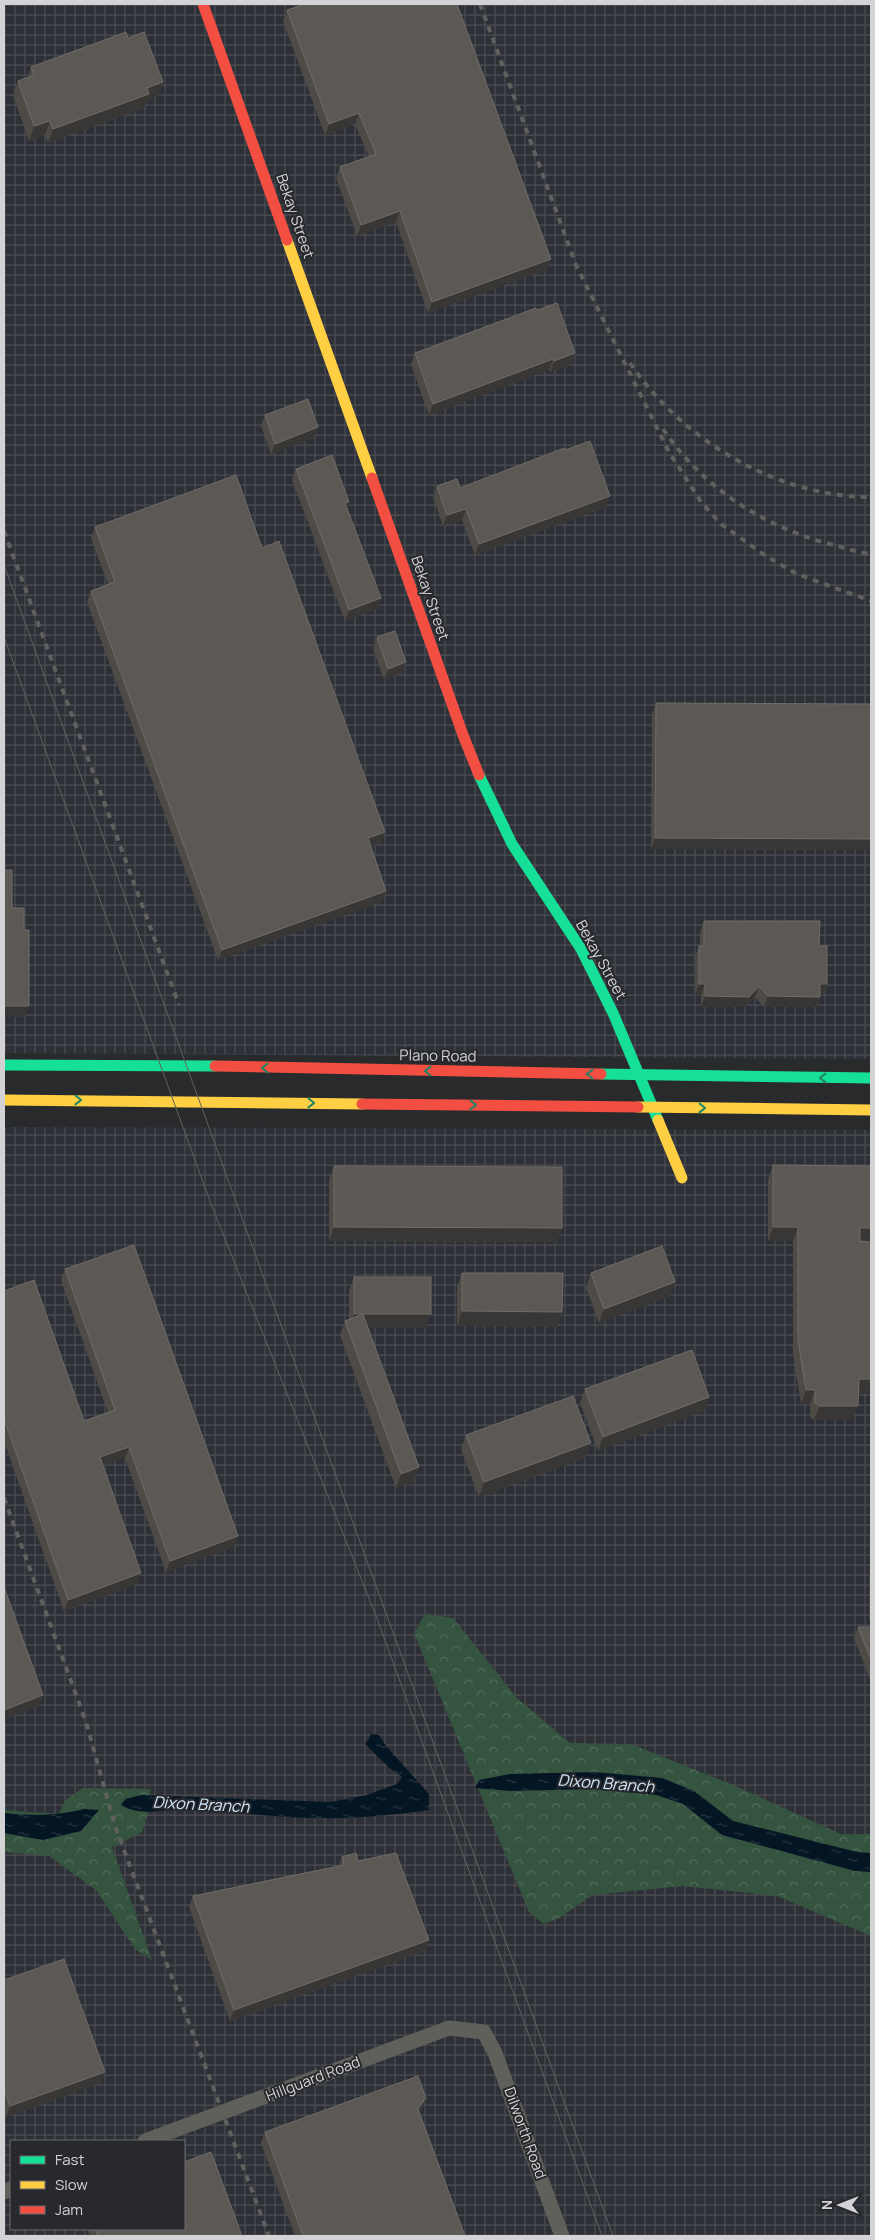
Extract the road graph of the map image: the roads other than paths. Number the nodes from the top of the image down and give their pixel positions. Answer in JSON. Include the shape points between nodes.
{"nodes":[{"id":1,"x":203,"y":4,"type":"edge"},
{"id":2,"x":4,"y":1065,"type":"edge"},
{"id":3,"x":639,"y":1075,"type":"junction"},
{"id":4,"x":871,"y":1078,"type":"edge"},
{"id":5,"x":4,"y":1100,"type":"edge"},
{"id":6,"x":653,"y":1107,"type":"junction"},
{"id":7,"x":871,"y":1110,"type":"edge"},
{"id":8,"x":682,"y":1178,"type":"dead end"},
{"id":9,"x":484,"y":2032,"type":"joint"},
{"id":10,"x":148,"y":2140,"type":"edge"},
{"id":11,"x":562,"y":2236,"type":"edge"}],
"edges":[{"from":1,"to":3,"type":"main road","name":"Bekay Street","via":[[463,735],[512,844],[580,949],[613,1013]]},
{"from":3,"to":2,"type":"main road","name":"Plano Road","one_way":true},
{"from":4,"to":3,"type":"main road","name":"Plano Road","one_way":true},
{"from":3,"to":6,"type":"main road","name":"Bekay Street"},
{"from":5,"to":6,"type":"main road","one_way":true},
{"from":6,"to":7,"type":"main road","one_way":true},
{"from":6,"to":8,"type":"main road","name":"Bekay Street"},
{"from":9,"to":10,"type":"street","name":"Hillguard Road","via":[[449,2028]]},
{"from":9,"to":11,"type":"street","name":"Dilworth Road","via":[[495,2053]]}]}
